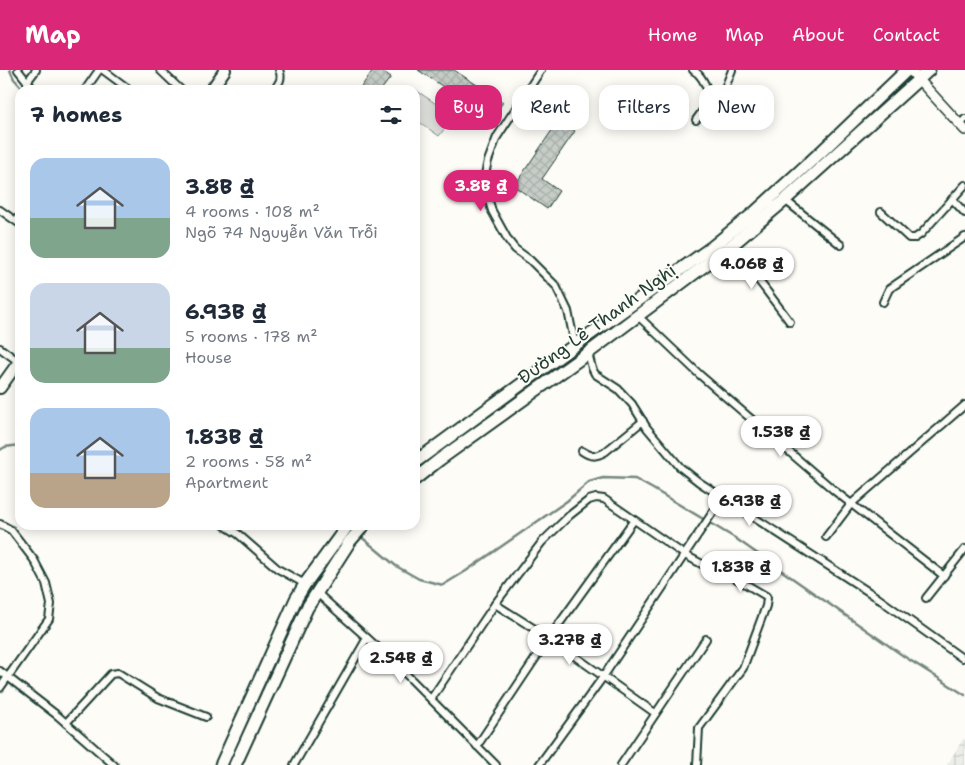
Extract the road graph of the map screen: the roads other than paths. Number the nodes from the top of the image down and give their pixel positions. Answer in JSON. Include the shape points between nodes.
{"nodes":[{"id":1,"x":18,"y":70,"type":"edge"},
{"id":2,"x":36,"y":70,"type":"edge"},
{"id":3,"x":101,"y":70,"type":"edge"},
{"id":4,"x":160,"y":70,"type":"edge"},
{"id":5,"x":225,"y":70,"type":"edge"},
{"id":6,"x":279,"y":70,"type":"edge"},
{"id":7,"x":541,"y":70,"type":"edge"},
{"id":8,"x":693,"y":70,"type":"edge"},
{"id":9,"x":732,"y":70,"type":"edge"},
{"id":10,"x":908,"y":70,"type":"edge"},
{"id":11,"x":929,"y":70,"type":"edge"},
{"id":12,"x":918,"y":80,"type":"junction"},
{"id":13,"x":27,"y":82,"type":"junction"},
{"id":14,"x":30,"y":85,"type":"edge"},
{"id":15,"x":89,"y":85,"type":"edge"},
{"id":16,"x":123,"y":85,"type":"edge"},
{"id":17,"x":176,"y":85,"type":"edge"},
{"id":18,"x":214,"y":85,"type":"edge"},
{"id":19,"x":278,"y":85,"type":"edge"},
{"id":20,"x":705,"y":85,"type":"edge"},
{"id":21,"x":725,"y":85,"type":"edge"},
{"id":22,"x":699,"y":116,"type":"edge"},
{"id":23,"x":696,"y":120,"type":"dead end"},
{"id":24,"x":963,"y":125,"type":"edge"},
{"id":25,"x":965,"y":185,"type":"edge"},
{"id":26,"x":952,"y":199,"type":"junction"},
{"id":27,"x":785,"y":200,"type":"junction"},
{"id":28,"x":0,"y":210,"type":"edge"},
{"id":29,"x":881,"y":212,"type":"dead end"},
{"id":30,"x":965,"y":213,"type":"edge"},
{"id":31,"x":15,"y":220,"type":"edge"},
{"id":32,"x":965,"y":237,"type":"edge"},
{"id":33,"x":732,"y":245,"type":"junction"},
{"id":34,"x":841,"y":245,"type":"dead end"},
{"id":35,"x":882,"y":302,"type":"dead end"},
{"id":36,"x":638,"y":316,"type":"junction"},
{"id":37,"x":790,"y":322,"type":"dead end"},
{"id":38,"x":575,"y":345,"type":"junction"},
{"id":39,"x":0,"y":348,"type":"edge"},
{"id":40,"x":588,"y":353,"type":"junction"},
{"id":41,"x":15,"y":358,"type":"edge"},
{"id":42,"x":15,"y":367,"type":"edge"},
{"id":43,"x":0,"y":388,"type":"edge"},
{"id":44,"x":965,"y":404,"type":"edge"},
{"id":45,"x":487,"y":410,"type":"junction"},
{"id":46,"x":494,"y":421,"type":"junction"},
{"id":47,"x":643,"y":422,"type":"junction"},
{"id":48,"x":582,"y":451,"type":"dead end"},
{"id":49,"x":420,"y":455,"type":"edge"},
{"id":50,"x":420,"y":475,"type":"edge"},
{"id":51,"x":723,"y":497,"type":"junction"},
{"id":52,"x":851,"y":504,"type":"junction"},
{"id":53,"x":634,"y":520,"type":"junction"},
{"id":54,"x":0,"y":524,"type":"edge"},
{"id":55,"x":232,"y":530,"type":"edge"},
{"id":56,"x":347,"y":533,"type":"edge"},
{"id":57,"x":826,"y":537,"type":"dead end"},
{"id":58,"x":965,"y":549,"type":"edge"},
{"id":59,"x":685,"y":555,"type":"junction"},
{"id":60,"x":944,"y":576,"type":"junction"},
{"id":61,"x":305,"y":584,"type":"junction"},
{"id":62,"x":316,"y":592,"type":"junction"},
{"id":63,"x":926,"y":598,"type":"dead end"},
{"id":64,"x":494,"y":604,"type":"junction"},
{"id":65,"x":367,"y":638,"type":"junction"},
{"id":66,"x":549,"y":638,"type":"junction"},
{"id":67,"x":706,"y":638,"type":"dead end"},
{"id":68,"x":962,"y":658,"type":"dead end"},
{"id":69,"x":0,"y":671,"type":"edge"},
{"id":70,"x":7,"y":677,"type":"junction"},
{"id":71,"x":603,"y":677,"type":"junction"},
{"id":72,"x":0,"y":688,"type":"edge"},
{"id":73,"x":431,"y":699,"type":"junction"},
{"id":74,"x":655,"y":713,"type":"junction"},
{"id":75,"x":206,"y":717,"type":"dead end"},
{"id":76,"x":241,"y":719,"type":"junction"},
{"id":77,"x":66,"y":723,"type":"junction"},
{"id":78,"x":253,"y":724,"type":"junction"},
{"id":79,"x":477,"y":746,"type":"junction"},
{"id":80,"x":114,"y":765,"type":"edge"},
{"id":81,"x":220,"y":765,"type":"edge"},
{"id":82,"x":235,"y":765,"type":"edge"},
{"id":83,"x":294,"y":765,"type":"edge"},
{"id":84,"x":496,"y":765,"type":"edge"},
{"id":85,"x":540,"y":765,"type":"edge"},
{"id":86,"x":621,"y":765,"type":"edge"},
{"id":87,"x":697,"y":765,"type":"edge"}],
"edges":[{"from":1,"to":13,"type":"street"},
{"from":2,"to":13,"type":"street"},
{"from":3,"to":15,"type":"street"},
{"from":3,"to":16,"type":"street"},
{"from":4,"to":17,"type":"street"},
{"from":5,"to":18,"type":"main road"},
{"from":6,"to":19,"type":"street"},
{"from":7,"to":38,"type":"street","via":[[497,137],[486,168],[486,194],[508,240],[556,286],[568,311]]},
{"from":8,"to":20,"type":"street"},
{"from":9,"to":21,"type":"street"},
{"from":10,"to":12,"type":"street"},
{"from":10,"to":38,"type":"highway","name":"Đường Lê Thanh Nghị","via":[[754,213]]},
{"from":11,"to":12,"type":"highway","name":"Đường Lê Thanh Nghị"},
{"from":12,"to":24,"type":"street"},
{"from":12,"to":27,"type":"highway","name":"Đường Lê Thanh Nghị"},
{"from":13,"to":14,"type":"street"},
{"from":22,"to":23,"type":"street"},
{"from":25,"to":26,"type":"street"},
{"from":26,"to":29,"type":"street","via":[[921,234],[912,239]]},
{"from":26,"to":30,"type":"street"},
{"from":27,"to":33,"type":"highway","name":"Đường Lê Thanh Nghị"},
{"from":27,"to":34,"type":"street"},
{"from":28,"to":31,"type":"street"},
{"from":32,"to":35,"type":"street","via":[[889,289]]},
{"from":33,"to":36,"type":"highway","name":"Đường Lê Thanh Nghị"},
{"from":33,"to":37,"type":"street"},
{"from":36,"to":40,"type":"highway","name":"Đường Lê Thanh Nghị"},
{"from":36,"to":52,"type":"street","via":[[700,375]]},
{"from":38,"to":45,"type":"highway","name":"Đường Lê Thanh Nghị"},
{"from":39,"to":41,"type":"street"},
{"from":40,"to":46,"type":"highway","name":"Đường Lê Thanh Nghị"},
{"from":40,"to":47,"type":"street","via":[[596,374],[618,389]]},
{"from":42,"to":43,"type":"main road"},
{"from":44,"to":52,"type":"street"},
{"from":45,"to":46,"type":"highway"},
{"from":45,"to":49,"type":"highway","name":"Đường Lê Thanh Nghị"},
{"from":46,"to":50,"type":"highway","name":"Đường Lê Thanh Nghị"},
{"from":47,"to":48,"type":"street","via":[[598,456]]},
{"from":47,"to":51,"type":"street","via":[[680,467]]},
{"from":51,"to":59,"type":"street"},
{"from":51,"to":68,"type":"street","via":[[875,596]]},
{"from":52,"to":57,"type":"street"},
{"from":52,"to":60,"type":"street"},
{"from":53,"to":59,"type":"street"},
{"from":53,"to":64,"type":"street","via":[[604,500],[589,500],[542,542]]},
{"from":53,"to":66,"type":"street"},
{"from":54,"to":70,"type":"street","via":[[10,530],[34,560],[46,583],[51,604],[49,619]]},
{"from":55,"to":61,"type":"street","via":[[278,569]]},
{"from":56,"to":61,"type":"highway"},
{"from":56,"to":62,"type":"highway"},
{"from":58,"to":60,"type":"street"},
{"from":59,"to":71,"type":"street"},
{"from":59,"to":87,"type":"street","via":[[730,575],[767,598],[743,668],[699,728]]},
{"from":60,"to":63,"type":"street"},
{"from":61,"to":76,"type":"highway"},
{"from":62,"to":65,"type":"street"},
{"from":62,"to":78,"type":"highway"},
{"from":64,"to":66,"type":"street"},
{"from":64,"to":73,"type":"street"},
{"from":65,"to":73,"type":"street"},
{"from":65,"to":83,"type":"street"},
{"from":66,"to":71,"type":"street"},
{"from":66,"to":79,"type":"street"},
{"from":67,"to":74,"type":"street"},
{"from":69,"to":70,"type":"street"},
{"from":70,"to":72,"type":"street"},
{"from":70,"to":77,"type":"street"},
{"from":71,"to":74,"type":"street"},
{"from":71,"to":85,"type":"street"},
{"from":73,"to":79,"type":"street"},
{"from":74,"to":86,"type":"street"},
{"from":75,"to":77,"type":"street","via":[[158,698],[118,673],[111,674]]},
{"from":76,"to":78,"type":"highway"},
{"from":76,"to":81,"type":"highway"},
{"from":77,"to":80,"type":"street"},
{"from":78,"to":82,"type":"highway"},
{"from":79,"to":84,"type":"street"}]}
